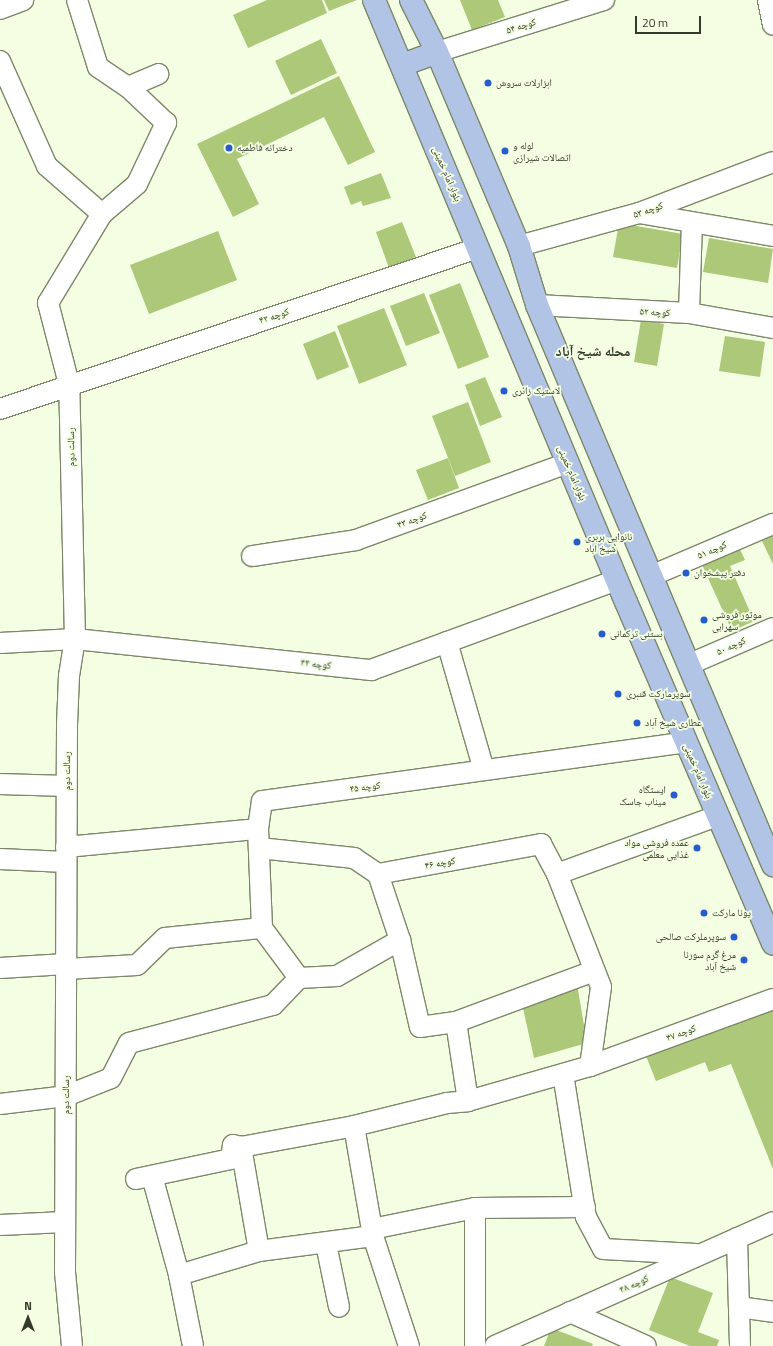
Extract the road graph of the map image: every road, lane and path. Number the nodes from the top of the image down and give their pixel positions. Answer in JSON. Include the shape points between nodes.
{"nodes":[{"id":1,"x":23,"y":0,"type":"edge"},
{"id":2,"x":77,"y":0,"type":"edge"},
{"id":3,"x":374,"y":0,"type":"edge"},
{"id":4,"x":411,"y":0,"type":"edge"},
{"id":5,"x":604,"y":0,"type":"edge"},
{"id":6,"x":768,"y":0,"type":"edge"},
{"id":7,"x":0,"y":9,"type":"edge"},
{"id":8,"x":773,"y":25,"type":"edge"},
{"id":9,"x":437,"y":52,"type":"junction"},
{"id":10,"x":0,"y":61,"type":"edge"},
{"id":11,"x":402,"y":65,"type":"junction"},
{"id":12,"x":158,"y":74,"type":"dead end"},
{"id":13,"x":128,"y":87,"type":"junction"},
{"id":14,"x":773,"y":162,"type":"edge"},
{"id":15,"x":102,"y":214,"type":"junction"},
{"id":16,"x":639,"y":214,"type":"junction"},
{"id":17,"x":692,"y":223,"type":"junction"},
{"id":18,"x":773,"y":236,"type":"edge"},
{"id":19,"x":519,"y":246,"type":"junction"},
{"id":20,"x":478,"y":248,"type":"junction"},
{"id":21,"x":537,"y":305,"type":"junction"},
{"id":22,"x":689,"y":314,"type":"junction"},
{"id":23,"x":772,"y":323,"type":"edge"},
{"id":24,"x":69,"y":384,"type":"junction"},
{"id":25,"x":0,"y":409,"type":"edge"},
{"id":26,"x":568,"y":463,"type":"junction"},
{"id":27,"x":773,"y":524,"type":"edge"},
{"id":28,"x":252,"y":556,"type":"dead end"},
{"id":29,"x":651,"y":576,"type":"junction"},
{"id":30,"x":617,"y":580,"type":"junction"},
{"id":31,"x":773,"y":628,"type":"edge"},
{"id":32,"x":75,"y":639,"type":"junction"},
{"id":33,"x":447,"y":642,"type":"junction"},
{"id":34,"x":0,"y":643,"type":"edge"},
{"id":35,"x":690,"y":664,"type":"junction"},
{"id":36,"x":686,"y":742,"type":"junction"},
{"id":37,"x":484,"y":770,"type":"junction"},
{"id":38,"x":0,"y":784,"type":"edge"},
{"id":39,"x":66,"y":786,"type":"junction"},
{"id":40,"x":717,"y":816,"type":"junction"},
{"id":41,"x":258,"y":838,"type":"junction"},
{"id":42,"x":66,"y":854,"type":"junction"},
{"id":43,"x":0,"y":859,"type":"edge"},
{"id":44,"x":773,"y":865,"type":"edge"},
{"id":45,"x":378,"y":874,"type":"junction"},
{"id":46,"x":557,"y":874,"type":"junction"},
{"id":47,"x":262,"y":928,"type":"junction"},
{"id":48,"x":400,"y":940,"type":"junction"},
{"id":49,"x":773,"y":944,"type":"edge"},
{"id":50,"x":66,"y":966,"type":"junction"},
{"id":51,"x":0,"y":968,"type":"edge"},
{"id":52,"x":594,"y":971,"type":"junction"},
{"id":53,"x":299,"y":978,"type":"junction"},
{"id":54,"x":773,"y":999,"type":"edge"},
{"id":55,"x":456,"y":1022,"type":"junction"},
{"id":56,"x":590,"y":1066,"type":"junction"},
{"id":57,"x":563,"y":1074,"type":"junction"},
{"id":58,"x":66,"y":1096,"type":"junction"},
{"id":59,"x":468,"y":1101,"type":"junction"},
{"id":60,"x":0,"y":1104,"type":"edge"},
{"id":61,"x":354,"y":1126,"type":"junction"},
{"id":62,"x":241,"y":1147,"type":"junction"},
{"id":63,"x":585,"y":1207,"type":"junction"},
{"id":64,"x":475,"y":1208,"type":"junction"},
{"id":65,"x":65,"y":1222,"type":"junction"},
{"id":66,"x":773,"y":1222,"type":"edge"},
{"id":67,"x":0,"y":1225,"type":"edge"},
{"id":68,"x":372,"y":1233,"type":"junction"},
{"id":69,"x":737,"y":1238,"type":"junction"},
{"id":70,"x":326,"y":1244,"type":"junction"},
{"id":71,"x":260,"y":1251,"type":"junction"},
{"id":72,"x":700,"y":1254,"type":"junction"},
{"id":73,"x":179,"y":1275,"type":"junction"},
{"id":74,"x":339,"y":1307,"type":"dead end"},
{"id":75,"x":739,"y":1307,"type":"junction"},
{"id":76,"x":570,"y":1312,"type":"junction"},
{"id":77,"x":773,"y":1312,"type":"edge"},
{"id":78,"x":72,"y":1346,"type":"edge"},
{"id":79,"x":192,"y":1346,"type":"edge"},
{"id":80,"x":409,"y":1346,"type":"edge"},
{"id":81,"x":475,"y":1346,"type":"edge"},
{"id":82,"x":495,"y":1346,"type":"edge"},
{"id":83,"x":646,"y":1346,"type":"edge"},
{"id":84,"x":740,"y":1346,"type":"edge"}],
"edges":[{"from":1,"to":7,"type":"street"},
{"from":2,"to":13,"type":"street","via":[[98,67]]},
{"from":3,"to":11,"type":"main road","name":"بلوار امام خمینی"},
{"from":4,"to":9,"type":"main road"},
{"from":5,"to":9,"type":"street","name":"کوچه ۵۴"},
{"from":6,"to":8,"type":"street"},
{"from":9,"to":11,"type":"main road"},
{"from":9,"to":19,"type":"main road"},
{"from":10,"to":15,"type":"street","via":[[47,166]]},
{"from":11,"to":20,"type":"main road","name":"بلوار امام خمینی"},
{"from":12,"to":13,"type":"street"},
{"from":13,"to":15,"type":"street","name":"رسالت دوم","via":[[166,123],[137,184]]},
{"from":14,"to":16,"type":"street","name":"کوچه ۵۳"},
{"from":15,"to":24,"type":"street","name":"رسالت دوم","via":[[48,303]]},
{"from":16,"to":17,"type":"street"},
{"from":16,"to":19,"type":"street","name":"کوچه ۵۳"},
{"from":17,"to":18,"type":"street"},
{"from":17,"to":22,"type":"street"},
{"from":19,"to":21,"type":"main road"},
{"from":20,"to":24,"type":"street","name":"کوچه ۴۲"},
{"from":20,"to":26,"type":"main road","name":"بلوار امام خمینی"},
{"from":21,"to":22,"type":"street","name":"کوچه ۵۲"},
{"from":21,"to":29,"type":"main road"},
{"from":22,"to":23,"type":"street","name":"کوچه ۵۲"},
{"from":24,"to":25,"type":"street","name":"کوچه ۴۲"},
{"from":24,"to":32,"type":"street","name":"رسالت دوم"},
{"from":26,"to":28,"type":"street","name":"کوچه ۴۳","via":[[356,540]]},
{"from":26,"to":30,"type":"main road","name":"بلوار امام خمینی"},
{"from":27,"to":29,"type":"street","name":"کوچه ۵۱"},
{"from":29,"to":35,"type":"main road"},
{"from":30,"to":33,"type":"street","name":"کوچه ۴۴"},
{"from":30,"to":36,"type":"main road","name":"بلوار امام خمینی"},
{"from":31,"to":35,"type":"street","name":"کوچه ۵۰"},
{"from":32,"to":33,"type":"street","name":"کوچه ۴۴","via":[[371,670]]},
{"from":32,"to":34,"type":"street","name":"کوچه ۴۴"},
{"from":32,"to":39,"type":"street","name":"رسالت دوم","via":[[69,676]]},
{"from":33,"to":37,"type":"street"},
{"from":35,"to":44,"type":"main road"},
{"from":36,"to":37,"type":"street","name":"کوچه ۴۵"},
{"from":36,"to":40,"type":"main road","name":"بلوار امام خمینی"},
{"from":37,"to":41,"type":"street","name":"کوچه ۴۵","via":[[262,801]]},
{"from":38,"to":39,"type":"street"},
{"from":39,"to":42,"type":"street","name":"رسالت دوم"},
{"from":40,"to":46,"type":"street"},
{"from":40,"to":49,"type":"main road","name":"بلوار امام خمینی"},
{"from":41,"to":42,"type":"street"},
{"from":41,"to":45,"type":"street","via":[[354,858]]},
{"from":41,"to":47,"type":"street"},
{"from":42,"to":43,"type":"street"},
{"from":42,"to":50,"type":"street","name":"رسالت دوم"},
{"from":45,"to":46,"type":"street","name":"کوچه ۴۶","via":[[541,844]]},
{"from":45,"to":48,"type":"street"},
{"from":46,"to":52,"type":"street"},
{"from":47,"to":50,"type":"street","via":[[165,938],[137,965]]},
{"from":47,"to":53,"type":"street"},
{"from":48,"to":53,"type":"street","via":[[337,976]]},
{"from":48,"to":55,"type":"street","via":[[420,1027]]},
{"from":50,"to":51,"type":"street"},
{"from":50,"to":58,"type":"street","name":"رسالت دوم"},
{"from":52,"to":55,"type":"street"},
{"from":52,"to":56,"type":"street","via":[[600,987]]},
{"from":53,"to":58,"type":"street","via":[[273,1005],[129,1043],[112,1078]]},
{"from":54,"to":56,"type":"street","name":"کوچه ۴۷"},
{"from":55,"to":59,"type":"street"},
{"from":56,"to":57,"type":"street","name":"کوچه ۴۷"},
{"from":57,"to":59,"type":"street","name":"کوچه ۴۷"},
{"from":57,"to":63,"type":"street"},
{"from":58,"to":60,"type":"street"},
{"from":58,"to":65,"type":"street","name":"رسالت دوم"},
{"from":59,"to":61,"type":"street","name":"کوچه ۴۷","via":[[447,1103]]},
{"from":61,"to":62,"type":"street","name":"کوچه ۴۷"},
{"from":61,"to":68,"type":"street"},
{"from":62,"to":71,"type":"street"},
{"from":62,"to":73,"type":"street","via":[[233,1145],[231,1159],[144,1178]]},
{"from":63,"to":64,"type":"street"},
{"from":63,"to":72,"type":"street","via":[[586,1217],[602,1248]]},
{"from":64,"to":68,"type":"street"},
{"from":64,"to":81,"type":"street"},
{"from":65,"to":67,"type":"street"},
{"from":65,"to":78,"type":"street","name":"رسالت دوم","via":[[65,1272]]},
{"from":66,"to":69,"type":"street","name":"کوچه ۴۸"},
{"from":68,"to":70,"type":"street"},
{"from":68,"to":80,"type":"street"},
{"from":69,"to":72,"type":"street","name":"کوچه ۴۸"},
{"from":69,"to":75,"type":"street"},
{"from":70,"to":71,"type":"street"},
{"from":70,"to":74,"type":"street"},
{"from":71,"to":73,"type":"street"},
{"from":72,"to":76,"type":"street","name":"کوچه ۴۸"},
{"from":73,"to":79,"type":"street"},
{"from":75,"to":77,"type":"street"},
{"from":75,"to":84,"type":"street"},
{"from":76,"to":82,"type":"street","name":"کوچه ۴۸"},
{"from":76,"to":83,"type":"street"}]}
